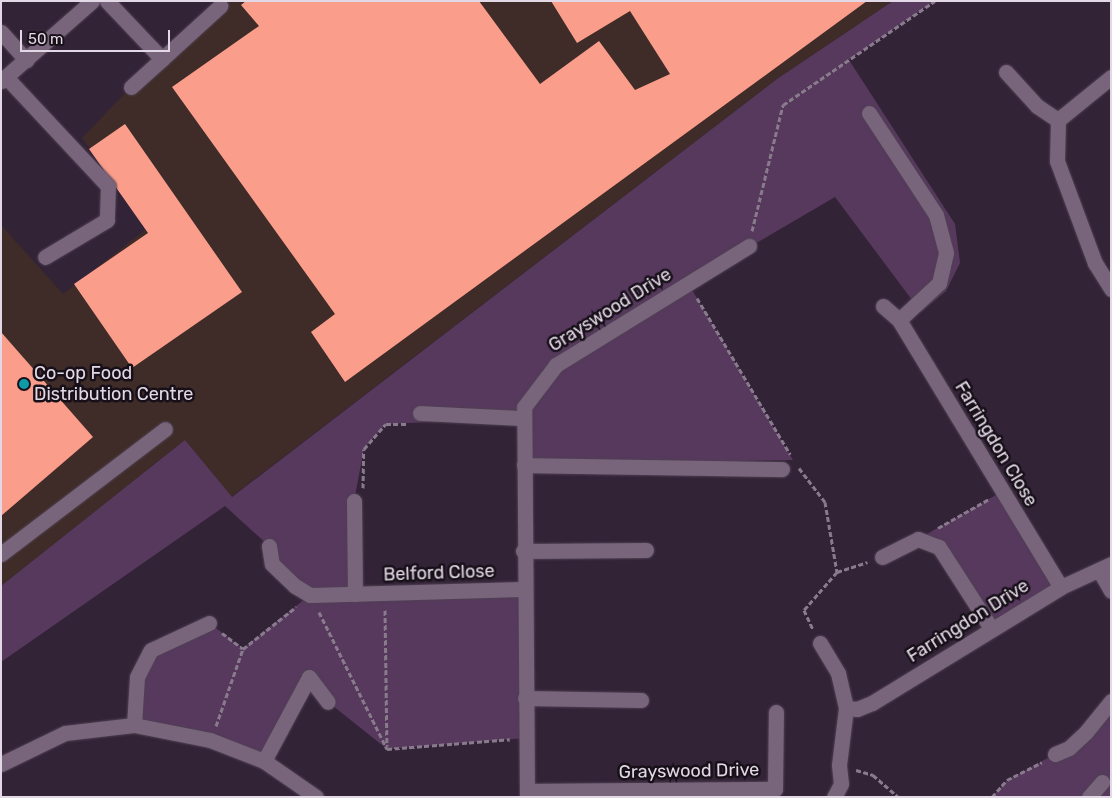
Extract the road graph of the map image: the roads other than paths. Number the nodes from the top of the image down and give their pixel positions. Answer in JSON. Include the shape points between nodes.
{"nodes":[{"id":1,"x":92,"y":1,"type":"edge"},
{"id":2,"x":107,"y":1,"type":"edge"},
{"id":3,"x":220,"y":6,"type":"dead end"},
{"id":4,"x":1,"y":32,"type":"edge"},
{"id":5,"x":162,"y":59,"type":"junction"},
{"id":6,"x":26,"y":60,"type":"junction"},
{"id":7,"x":1006,"y":72,"type":"dead end"},
{"id":8,"x":1111,"y":77,"type":"edge"},
{"id":9,"x":4,"y":79,"type":"edge"},
{"id":10,"x":132,"y":87,"type":"dead end"},
{"id":11,"x":869,"y":113,"type":"dead end"},
{"id":12,"x":1058,"y":120,"type":"junction"},
{"id":13,"x":749,"y":246,"type":"road end"},
{"id":14,"x":45,"y":256,"type":"dead end"},
{"id":15,"x":1111,"y":289,"type":"edge"},
{"id":16,"x":883,"y":306,"type":"dead end"},
{"id":17,"x":921,"y":312,"type":"dead end"},
{"id":18,"x":899,"y":320,"type":"junction"},
{"id":19,"x":420,"y":413,"type":"road end"},
{"id":20,"x":523,"y":418,"type":"junction"},
{"id":21,"x":165,"y":429,"type":"dead end"},
{"id":22,"x":524,"y":465,"type":"junction"},
{"id":23,"x":782,"y":469,"type":"dead end"},
{"id":24,"x":354,"y":501,"type":"road end"},
{"id":25,"x":269,"y":546,"type":"dead end"},
{"id":26,"x":646,"y":550,"type":"dead end"},
{"id":27,"x":523,"y":551,"type":"junction"},
{"id":28,"x":1,"y":554,"type":"edge"},
{"id":29,"x":882,"y":556,"type":"road end"},
{"id":30,"x":1105,"y":567,"type":"edge"},
{"id":31,"x":1061,"y":587,"type":"junction"},
{"id":32,"x":524,"y":589,"type":"junction"},
{"id":33,"x":1111,"y":591,"type":"edge"},
{"id":34,"x":355,"y":594,"type":"junction"},
{"id":35,"x":208,"y":623,"type":"road end"},
{"id":36,"x":990,"y":628,"type":"junction"},
{"id":37,"x":820,"y":643,"type":"dead end"},
{"id":38,"x":525,"y":698,"type":"junction"},
{"id":39,"x":642,"y":700,"type":"dead end"},
{"id":40,"x":1111,"y":701,"type":"edge"},
{"id":41,"x":328,"y":702,"type":"dead end"},
{"id":42,"x":846,"y":708,"type":"junction"},
{"id":43,"x":776,"y":712,"type":"dead end"},
{"id":44,"x":134,"y":725,"type":"junction"},
{"id":45,"x":1055,"y":754,"type":"road end"},
{"id":46,"x":264,"y":761,"type":"junction"},
{"id":47,"x":1,"y":764,"type":"edge"},
{"id":48,"x":1102,"y":782,"type":"dead end"},
{"id":49,"x":671,"y":793,"type":"edge"},
{"id":50,"x":527,"y":794,"type":"edge"},
{"id":51,"x":316,"y":797,"type":"edge"},
{"id":52,"x":834,"y":797,"type":"edge"},
{"id":53,"x":1089,"y":797,"type":"edge"}],
"edges":[{"from":1,"to":6,"type":"street"},
{"from":2,"to":5,"type":"street"},
{"from":3,"to":5,"type":"street"},
{"from":4,"to":6,"type":"street"},
{"from":5,"to":10,"type":"street"},
{"from":6,"to":9,"type":"street"},
{"from":7,"to":12,"type":"street","via":[[1037,106]]},
{"from":8,"to":12,"type":"street"},
{"from":9,"to":14,"type":"street","via":[[108,186],[107,220]]},
{"from":11,"to":18,"type":"street","via":[[936,215],[946,253],[939,283]]},
{"from":12,"to":15,"type":"street","via":[[1057,161],[1095,263]]},
{"from":13,"to":20,"type":"street","name":"Grayswood Drive","via":[[556,365],[524,407]]},
{"from":16,"to":18,"type":"street","name":"Farringdon Close"},
{"from":17,"to":18,"type":"street"},
{"from":18,"to":31,"type":"street","name":"Farringdon Close"},
{"from":19,"to":20,"type":"street"},
{"from":20,"to":22,"type":"street","name":"Grayswood Drive"},
{"from":21,"to":28,"type":"street"},
{"from":22,"to":23,"type":"street"},
{"from":22,"to":27,"type":"street","name":"Grayswood Drive"},
{"from":24,"to":34,"type":"street"},
{"from":25,"to":34,"type":"street","name":"Belford Close","via":[[272,564],[295,586],[310,595]]},
{"from":26,"to":27,"type":"street"},
{"from":27,"to":32,"type":"street","name":"Grayswood Drive"},
{"from":29,"to":36,"type":"street","via":[[918,539],[939,547]]},
{"from":30,"to":31,"type":"street","name":"Farringdon Drive"},
{"from":30,"to":33,"type":"street"},
{"from":31,"to":36,"type":"street","name":"Farringdon Drive"},
{"from":32,"to":34,"type":"street","name":"Belford Close"},
{"from":32,"to":38,"type":"street","name":"Grayswood Drive"},
{"from":35,"to":44,"type":"street","via":[[151,650],[137,678]]},
{"from":36,"to":42,"type":"street","name":"Farringdon Drive","via":[[872,703],[857,709]]},
{"from":37,"to":42,"type":"street","via":[[838,673]]},
{"from":38,"to":39,"type":"street"},
{"from":38,"to":50,"type":"street","name":"Grayswood Drive"},
{"from":40,"to":45,"type":"street","via":[[1086,732],[1069,748]]},
{"from":41,"to":46,"type":"street","via":[[309,678]]},
{"from":42,"to":52,"type":"street","via":[[839,765],[841,784]]},
{"from":43,"to":49,"type":"street","name":"Grayswood Drive","via":[[775,789]]},
{"from":44,"to":46,"type":"street","via":[[210,740]]},
{"from":44,"to":47,"type":"street","via":[[65,733]]},
{"from":46,"to":51,"type":"street"},
{"from":48,"to":53,"type":"street"},
{"from":49,"to":50,"type":"street","name":"Grayswood Drive"}]}
